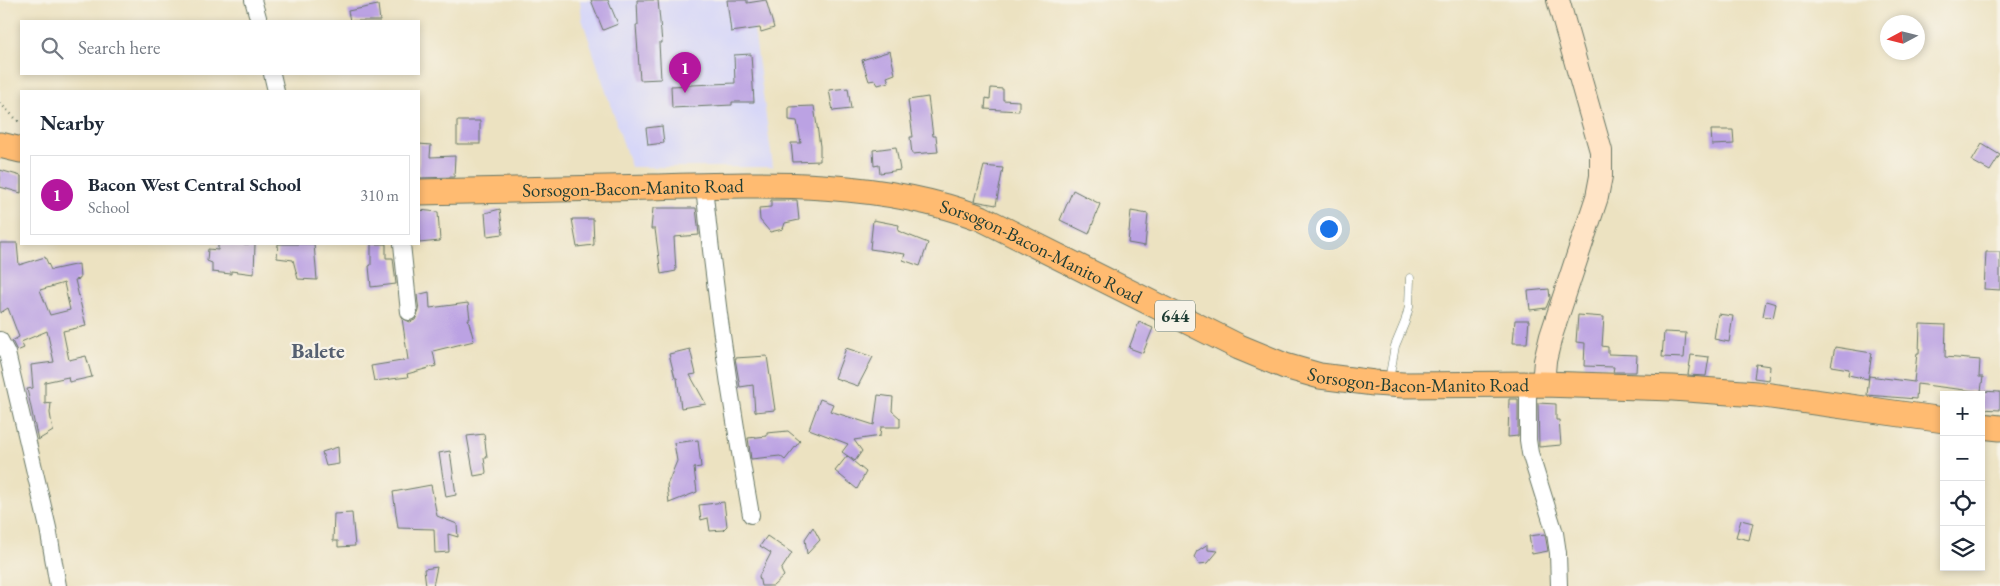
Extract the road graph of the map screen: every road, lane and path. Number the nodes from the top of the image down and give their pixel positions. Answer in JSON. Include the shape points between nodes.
{"nodes":[{"id":1,"x":253,"y":0,"type":"edge"},
{"id":2,"x":1558,"y":0,"type":"edge"},
{"id":3,"x":259,"y":20,"type":"edge"},
{"id":4,"x":272,"y":75,"type":"edge"},
{"id":5,"x":276,"y":90,"type":"edge"},
{"id":6,"x":0,"y":103,"type":"edge"},
{"id":7,"x":20,"y":123,"type":"edge"},
{"id":8,"x":0,"y":145,"type":"edge"},
{"id":9,"x":20,"y":150,"type":"edge"},
{"id":10,"x":704,"y":186,"type":"junction"},
{"id":11,"x":420,"y":192,"type":"edge"},
{"id":12,"x":402,"y":245,"type":"edge"},
{"id":13,"x":1410,"y":278,"type":"dead end"},
{"id":14,"x":409,"y":312,"type":"dead end"},
{"id":15,"x":0,"y":340,"type":"edge"},
{"id":16,"x":1388,"y":384,"type":"junction"},
{"id":17,"x":1536,"y":384,"type":"junction"},
{"id":18,"x":1940,"y":419,"type":"edge"},
{"id":19,"x":1985,"y":426,"type":"edge"},
{"id":20,"x":2000,"y":428,"type":"edge"},
{"id":21,"x":751,"y":515,"type":"dead end"},
{"id":22,"x":58,"y":586,"type":"edge"},
{"id":23,"x":1559,"y":586,"type":"edge"}],
"edges":[{"from":1,"to":3,"type":"street"},
{"from":2,"to":17,"type":"street","via":[[1601,151],[1601,176]]},
{"from":4,"to":5,"type":"street"},
{"from":6,"to":7,"type":"path"},
{"from":8,"to":9,"type":"main road"},
{"from":10,"to":11,"type":"main road","name":"Sorsogon-Bacon-Manito Road","number":"644"},
{"from":10,"to":16,"type":"main road","name":"Sorsogon-Bacon-Manito Road","number":"644","via":[[860,190],[894,194],[959,210],[1248,351],[1320,376]]},
{"from":10,"to":21,"type":"street","via":[[733,418]]},
{"from":12,"to":14,"type":"street"},
{"from":13,"to":16,"type":"lane","via":[[1409,308],[1395,346]]},
{"from":15,"to":22,"type":"street","via":[[7,353],[42,501]]},
{"from":16,"to":17,"type":"main road","name":"Sorsogon-Bacon-Manito Road","number":"644"},
{"from":17,"to":18,"type":"main road","name":"Sorsogon-Bacon-Manito Road","number":"644","via":[[1757,394]]},
{"from":17,"to":23,"type":"street","via":[[1528,440],[1555,533]]},
{"from":19,"to":20,"type":"main road"}]}
